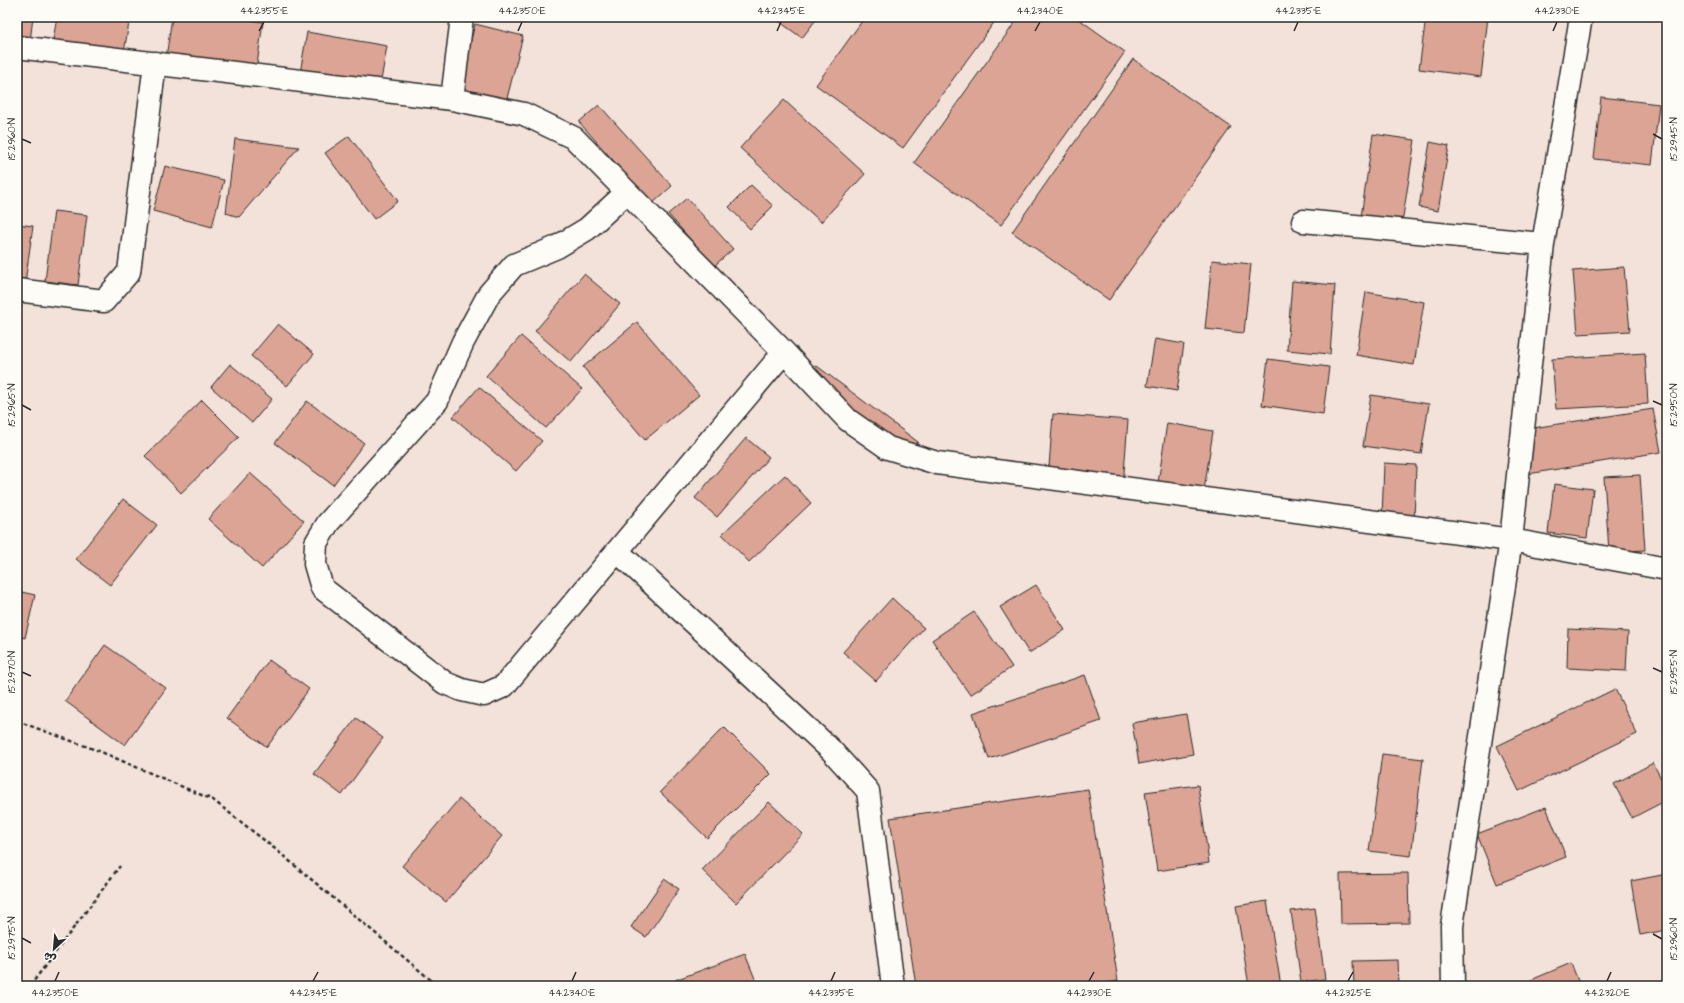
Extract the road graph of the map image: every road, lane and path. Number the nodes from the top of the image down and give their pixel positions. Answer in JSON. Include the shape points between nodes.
{"nodes":[{"id":1,"x":462,"y":17,"type":"edge"},
{"id":2,"x":1581,"y":17,"type":"edge"},
{"id":3,"x":17,"y":48,"type":"edge"},
{"id":4,"x":155,"y":63,"type":"junction"},
{"id":5,"x":452,"y":98,"type":"junction"},
{"id":6,"x":626,"y":193,"type":"junction"},
{"id":7,"x":1303,"y":221,"type":"dead end"},
{"id":8,"x":1543,"y":244,"type":"junction"},
{"id":9,"x":17,"y":290,"type":"edge"},
{"id":10,"x":784,"y":352,"type":"junction"},
{"id":11,"x":1511,"y":540,"type":"junction"},
{"id":12,"x":617,"y":551,"type":"junction"},
{"id":13,"x":1667,"y":569,"type":"edge"},
{"id":14,"x":17,"y":721,"type":"edge"},
{"id":15,"x":120,"y":866,"type":"dead end"},
{"id":16,"x":30,"y":986,"type":"edge"},
{"id":17,"x":438,"y":986,"type":"edge"},
{"id":18,"x":893,"y":986,"type":"edge"},
{"id":19,"x":1453,"y":986,"type":"edge"}],
"edges":[{"from":1,"to":5,"type":"street"},
{"from":2,"to":8,"type":"street"},
{"from":3,"to":4,"type":"street"},
{"from":4,"to":5,"type":"street"},
{"from":4,"to":9,"type":"street","via":[[129,272],[104,301]]},
{"from":5,"to":6,"type":"street","via":[[524,114],[574,138]]},
{"from":6,"to":10,"type":"street"},
{"from":6,"to":12,"type":"street","via":[[587,229],[557,247],[514,266],[489,294],[463,342],[437,401],[328,524],[316,543],[315,564],[322,588],[445,683],[484,695],[504,686]]},
{"from":7,"to":8,"type":"street"},
{"from":8,"to":11,"type":"street"},
{"from":10,"to":11,"type":"street","via":[[848,420],[888,448],[937,463]]},
{"from":10,"to":12,"type":"street"},
{"from":11,"to":13,"type":"street"},
{"from":11,"to":19,"type":"street","via":[[1452,926]]},
{"from":12,"to":18,"type":"street","via":[[832,750],[868,791]]},
{"from":14,"to":17,"type":"path","via":[[100,751],[212,800],[274,848]]},
{"from":15,"to":16,"type":"path"}]}
